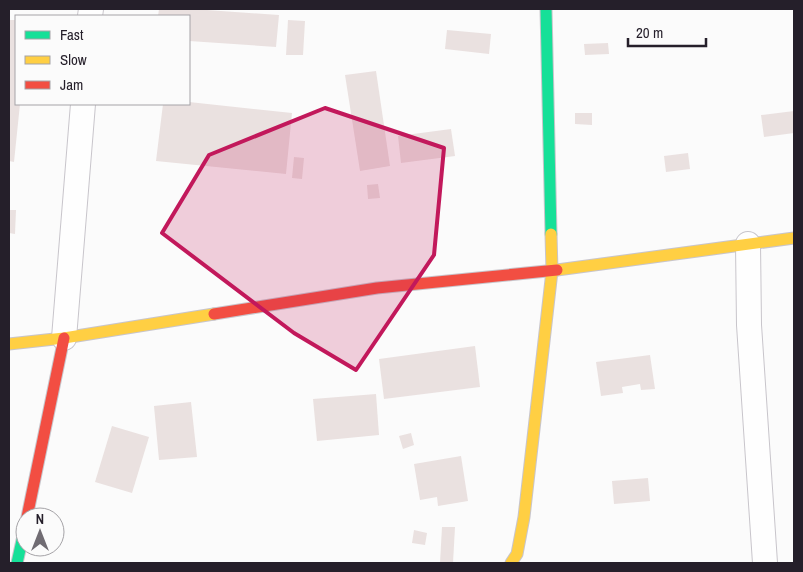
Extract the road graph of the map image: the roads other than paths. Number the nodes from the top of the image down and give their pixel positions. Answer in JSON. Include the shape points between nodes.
{"nodes":[{"id":1,"x":546,"y":9,"type":"edge"},
{"id":2,"x":83,"y":105,"type":"edge"},
{"id":3,"x":794,"y":238,"type":"edge"},
{"id":4,"x":748,"y":244,"type":"junction"},
{"id":5,"x":552,"y":271,"type":"junction"},
{"id":6,"x":64,"y":338,"type":"junction"},
{"id":7,"x":9,"y":344,"type":"edge"},
{"id":8,"x":29,"y":507,"type":"edge"},
{"id":9,"x":511,"y":563,"type":"edge"},
{"id":10,"x":765,"y":563,"type":"edge"}],
"edges":[{"from":1,"to":5,"type":"main road"},
{"from":2,"to":6,"type":"street"},
{"from":3,"to":4,"type":"main road"},
{"from":4,"to":5,"type":"main road"},
{"from":4,"to":10,"type":"street","via":[[749,325]]},
{"from":5,"to":6,"type":"main road","via":[[377,288]]},
{"from":5,"to":9,"type":"main road","via":[[524,517],[517,554]]},
{"from":6,"to":7,"type":"main road"},
{"from":6,"to":8,"type":"main road"}]}
